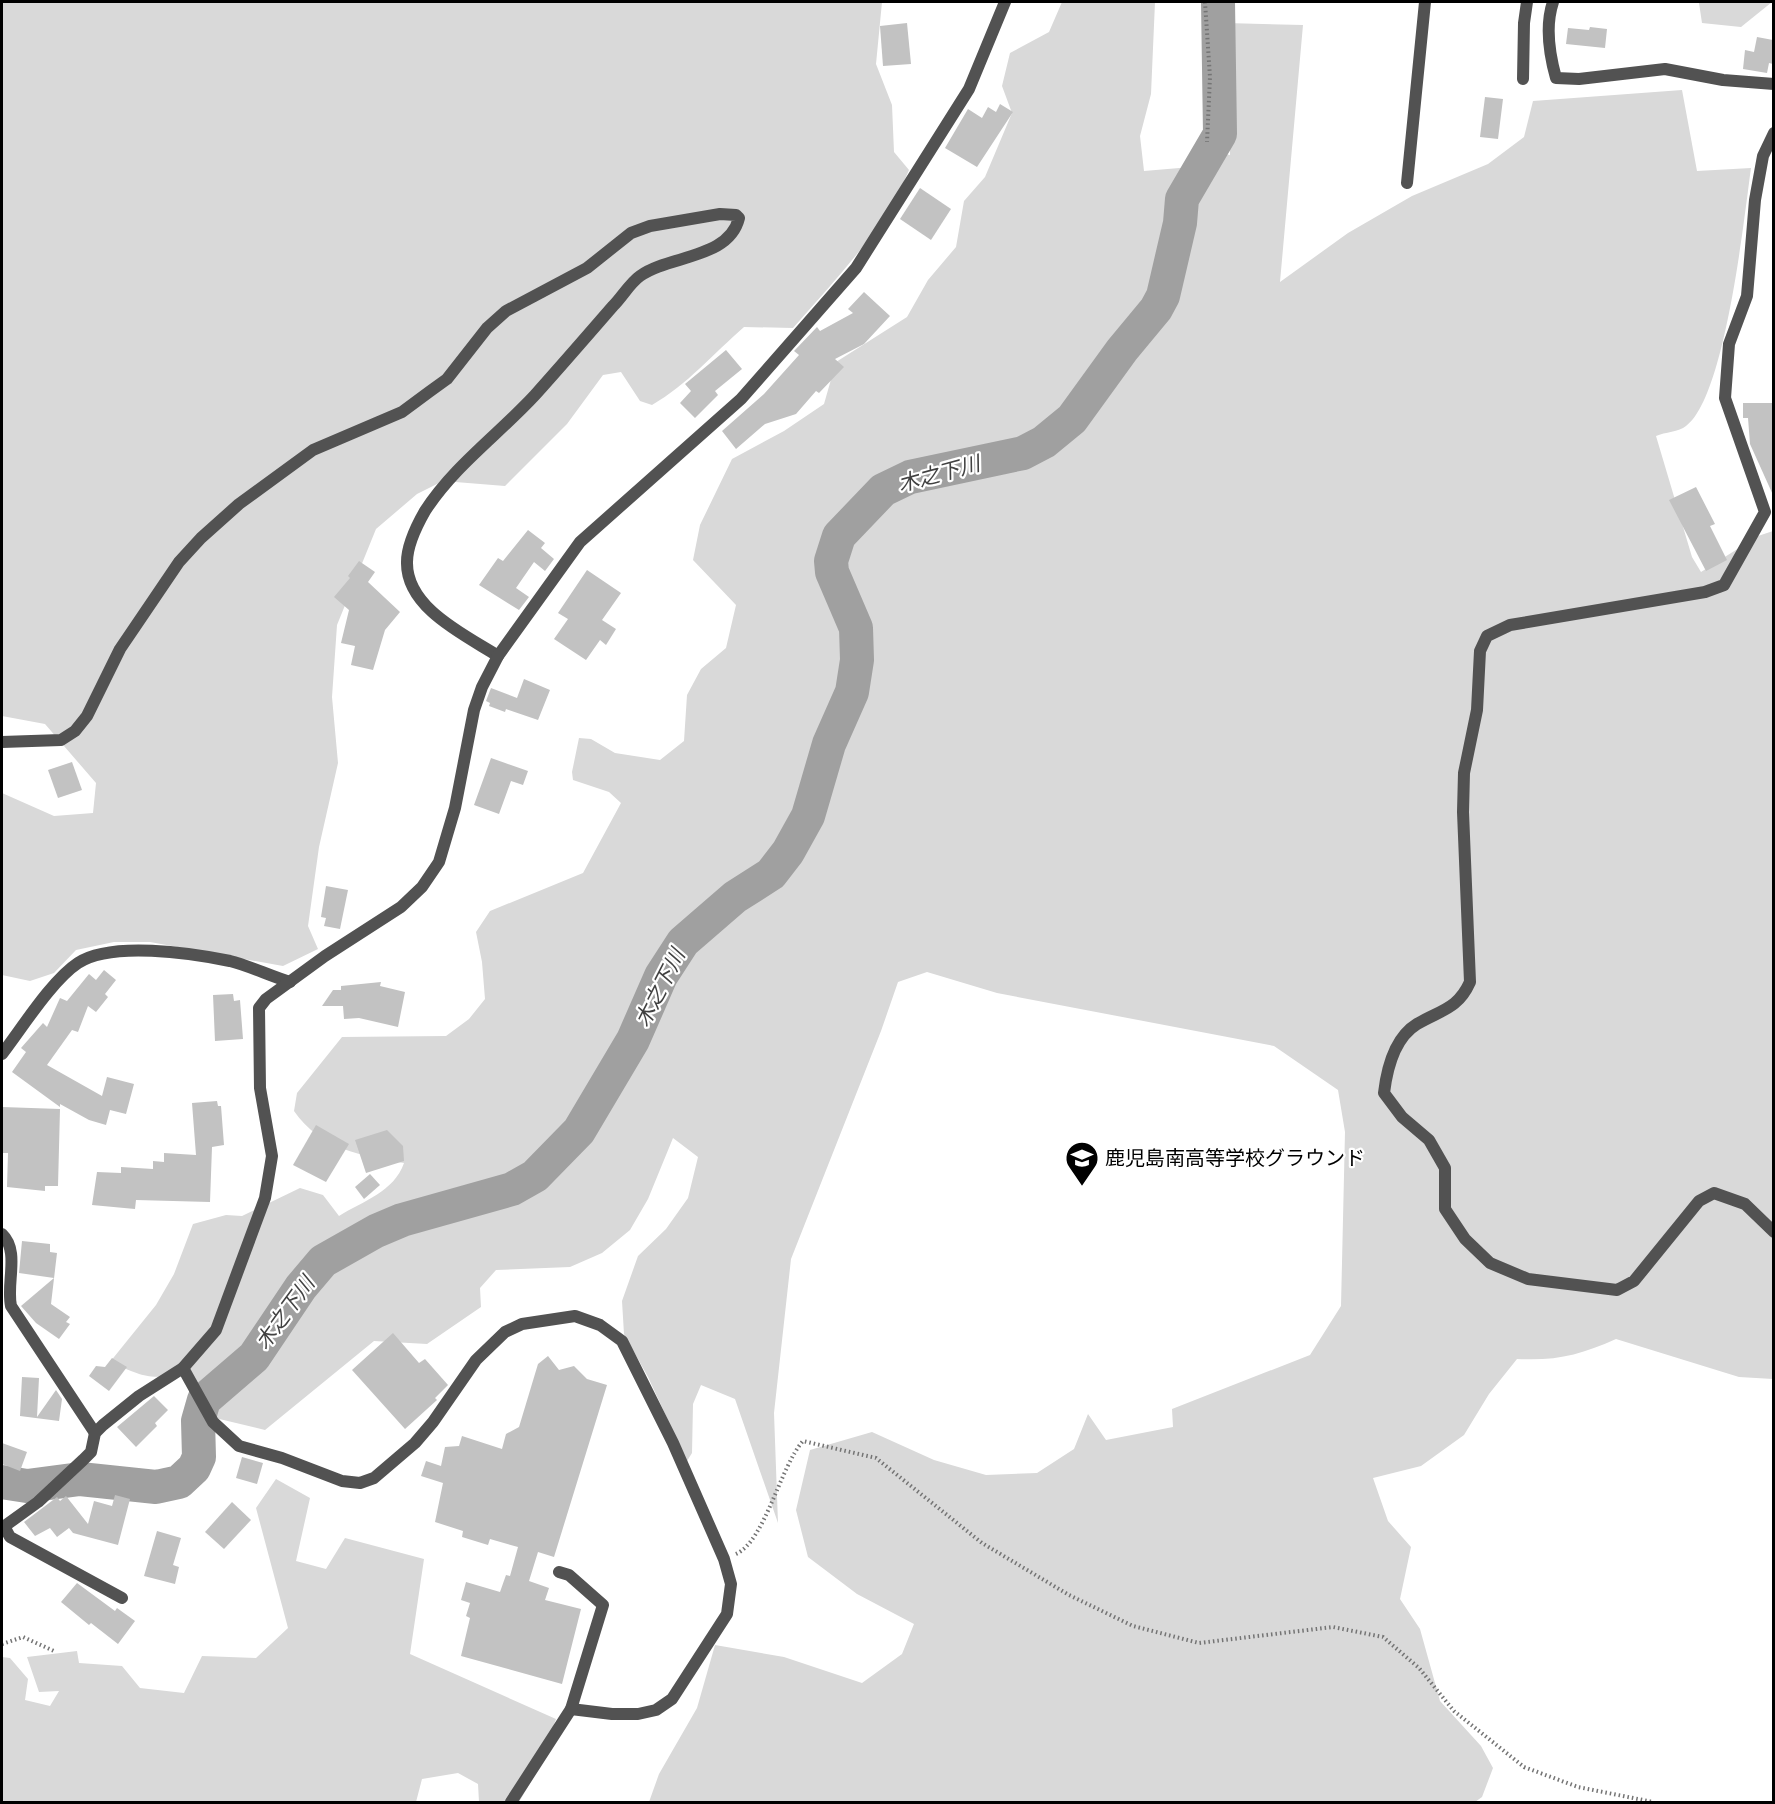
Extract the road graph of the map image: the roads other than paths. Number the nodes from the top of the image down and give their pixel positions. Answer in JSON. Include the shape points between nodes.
{"nodes":[{"id":1,"x":1005,"y":2,"type":"edge"},
{"id":2,"x":1425,"y":2,"type":"edge"},
{"id":3,"x":1527,"y":2,"type":"edge"},
{"id":4,"x":1553,"y":2,"type":"edge"},
{"id":5,"x":1523,"y":79,"type":"dead end"},
{"id":6,"x":1773,"y":84,"type":"edge"},
{"id":7,"x":1773,"y":134,"type":"edge"},
{"id":8,"x":1407,"y":183,"type":"dead end"},
{"id":9,"x":498,"y":656,"type":"junction"},
{"id":10,"x":2,"y":742,"type":"edge"},
{"id":11,"x":290,"y":982,"type":"junction"},
{"id":12,"x":2,"y":1054,"type":"edge"},
{"id":13,"x":1773,"y":1232,"type":"edge"},
{"id":14,"x":2,"y":1234,"type":"edge"},
{"id":15,"x":186,"y":1372,"type":"junction"},
{"id":16,"x":95,"y":1433,"type":"junction"},
{"id":17,"x":3,"y":1527,"type":"edge"},
{"id":18,"x":559,"y":1572,"type":"dead end"},
{"id":19,"x":122,"y":1598,"type":"dead end"},
{"id":20,"x":571,"y":1709,"type":"junction"},
{"id":21,"x":511,"y":1803,"type":"edge"}],
"edges":[{"from":1,"to":9,"type":"street","via":[[969,89],[856,268],[741,399],[580,542]]},
{"from":2,"to":8,"type":"street"},
{"from":3,"to":5,"type":"street"},
{"from":4,"to":6,"type":"street","via":[[1548,16],[1550,57],[1556,78],[1665,69]]},
{"from":7,"to":13,"type":"street","via":[[1763,156],[1747,296],[1729,344],[1725,398],[1765,512],[1724,585],[1705,592],[1510,625],[1487,636],[1480,651],[1477,710],[1464,773],[1470,982],[1463,998],[1415,1025],[1397,1047],[1388,1066],[1384,1093],[1402,1117],[1429,1140],[1445,1168],[1445,1209],[1465,1239],[1490,1263],[1528,1280],[1617,1290],[1634,1281],[1699,1201],[1714,1193],[1745,1204]]},
{"from":9,"to":10,"type":"street","via":[[424,604],[412,585],[406,563],[425,512],[450,478],[533,397],[640,276],[723,241],[737,225],[736,215],[720,214],[640,230],[587,268],[506,311],[487,328],[447,379],[402,412],[314,450],[239,504],[201,538],[179,562],[120,649],[87,716],[75,731],[61,740]]},
{"from":9,"to":11,"type":"street","via":[[474,710],[455,808],[439,862],[401,908]]},
{"from":11,"to":12,"type":"street","via":[[232,962],[204,957],[122,950],[95,956],[65,973]]},
{"from":11,"to":15,"type":"street","via":[[259,1008],[257,1023],[260,1088],[272,1156],[265,1198],[216,1330]]},
{"from":14,"to":16,"type":"street","via":[[12,1252],[10,1306]]},
{"from":15,"to":16,"type":"street","via":[[139,1396]]},
{"from":15,"to":20,"type":"street","via":[[213,1422],[239,1446],[342,1481],[360,1483],[374,1478],[415,1443],[482,1352],[505,1332],[522,1323],[574,1316],[600,1324],[622,1341],[724,1559],[731,1584],[727,1614],[672,1699],[656,1710],[612,1714]]},
{"from":16,"to":17,"type":"street","via":[[91,1452],[83,1461]]},
{"from":17,"to":19,"type":"street","via":[[10,1537]]},
{"from":18,"to":20,"type":"street","via":[[569,1575],[603,1605]]},
{"from":20,"to":21,"type":"street"}]}
